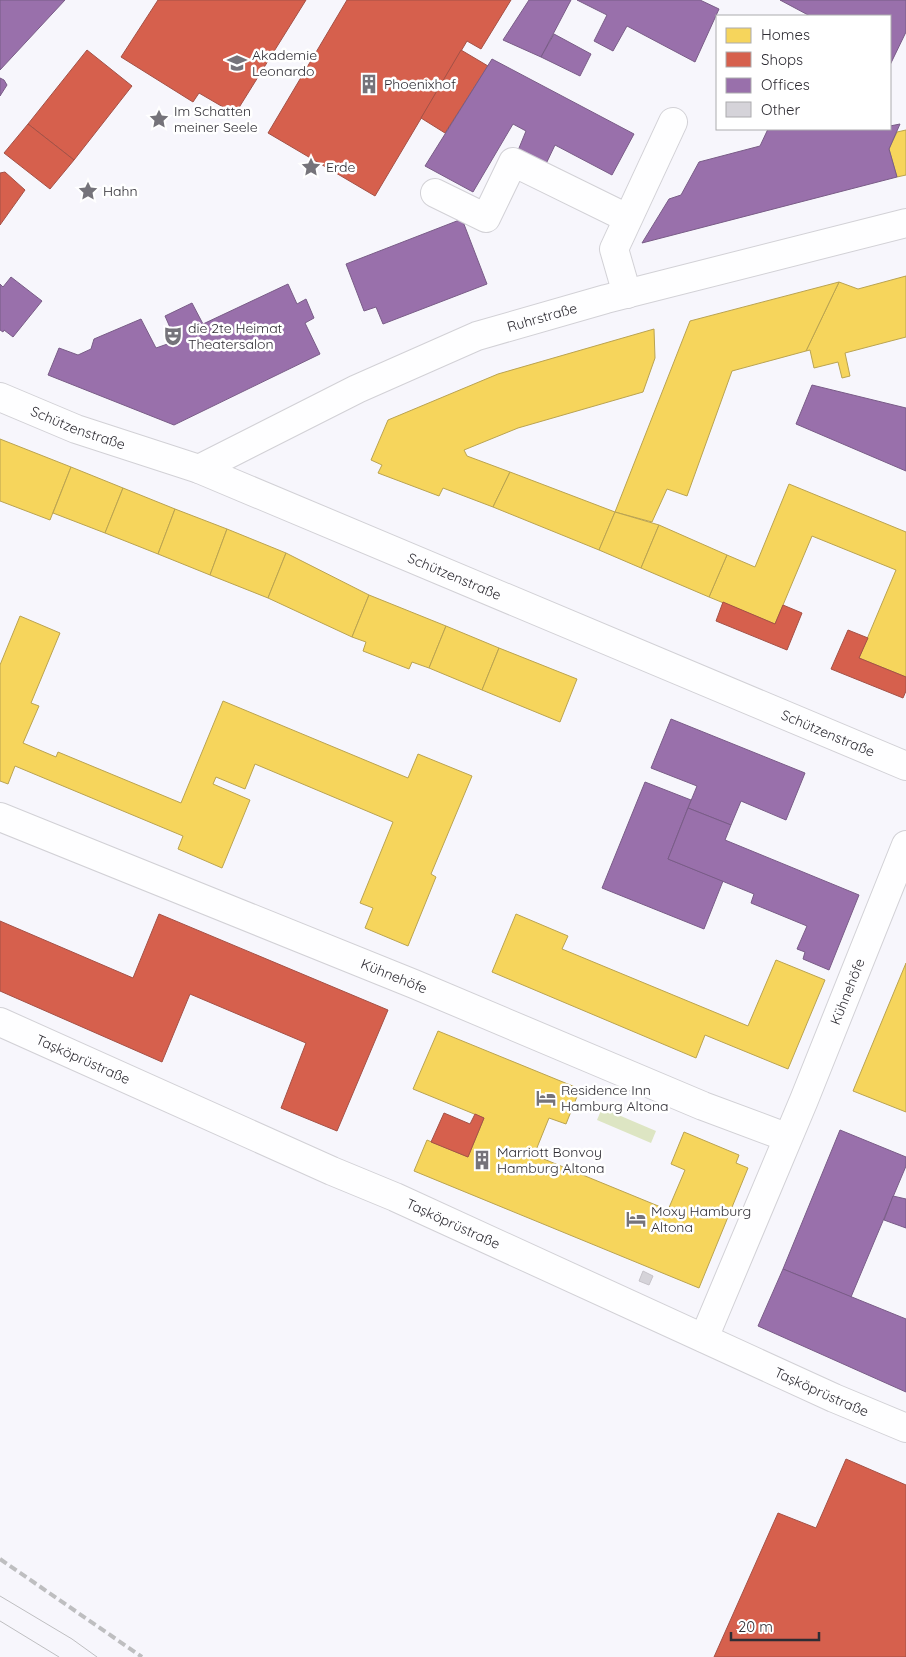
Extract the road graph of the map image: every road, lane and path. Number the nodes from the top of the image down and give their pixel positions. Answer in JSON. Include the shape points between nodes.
{"nodes":[{"id":1,"x":673,"y":122,"type":"dead end"},
{"id":2,"x":434,"y":193,"type":"dead end"},
{"id":3,"x":628,"y":218,"type":"junction"},
{"id":4,"x":906,"y":223,"type":"edge"},
{"id":5,"x":627,"y":294,"type":"junction"},
{"id":6,"x":0,"y":397,"type":"edge"},
{"id":7,"x":199,"y":469,"type":"junction"},
{"id":8,"x":906,"y":766,"type":"edge"},
{"id":9,"x":0,"y":817,"type":"edge"},
{"id":10,"x":906,"y":845,"type":"edge"},
{"id":11,"x":0,"y":1022,"type":"edge"},
{"id":12,"x":786,"y":1137,"type":"junction"},
{"id":13,"x":704,"y":1338,"type":"junction"},
{"id":14,"x":906,"y":1428,"type":"edge"}],
"edges":[{"from":1,"to":3,"type":"street"},
{"from":2,"to":3,"type":"street","via":[[486,218],[512,162]]},
{"from":3,"to":5,"type":"street","via":[[614,249]]},
{"from":4,"to":5,"type":"street","name":"Ruhrstraße"},
{"from":5,"to":7,"type":"street","name":"Ruhrstraße","via":[[477,336],[357,389]]},
{"from":6,"to":7,"type":"street","name":"Schützenstraße","via":[[76,430]]},
{"from":7,"to":8,"type":"street","name":"Schützenstraße"},
{"from":9,"to":12,"type":"street","name":"Kühnehöfe","via":[[414,984],[686,1099]]},
{"from":10,"to":12,"type":"street","name":"Kühnehöfe"},
{"from":11,"to":13,"type":"street","name":"Taşköprüstraße"},
{"from":12,"to":13,"type":"street","name":"Kühnehöfe"},
{"from":13,"to":14,"type":"street","name":"Taşköprüstraße"}]}
